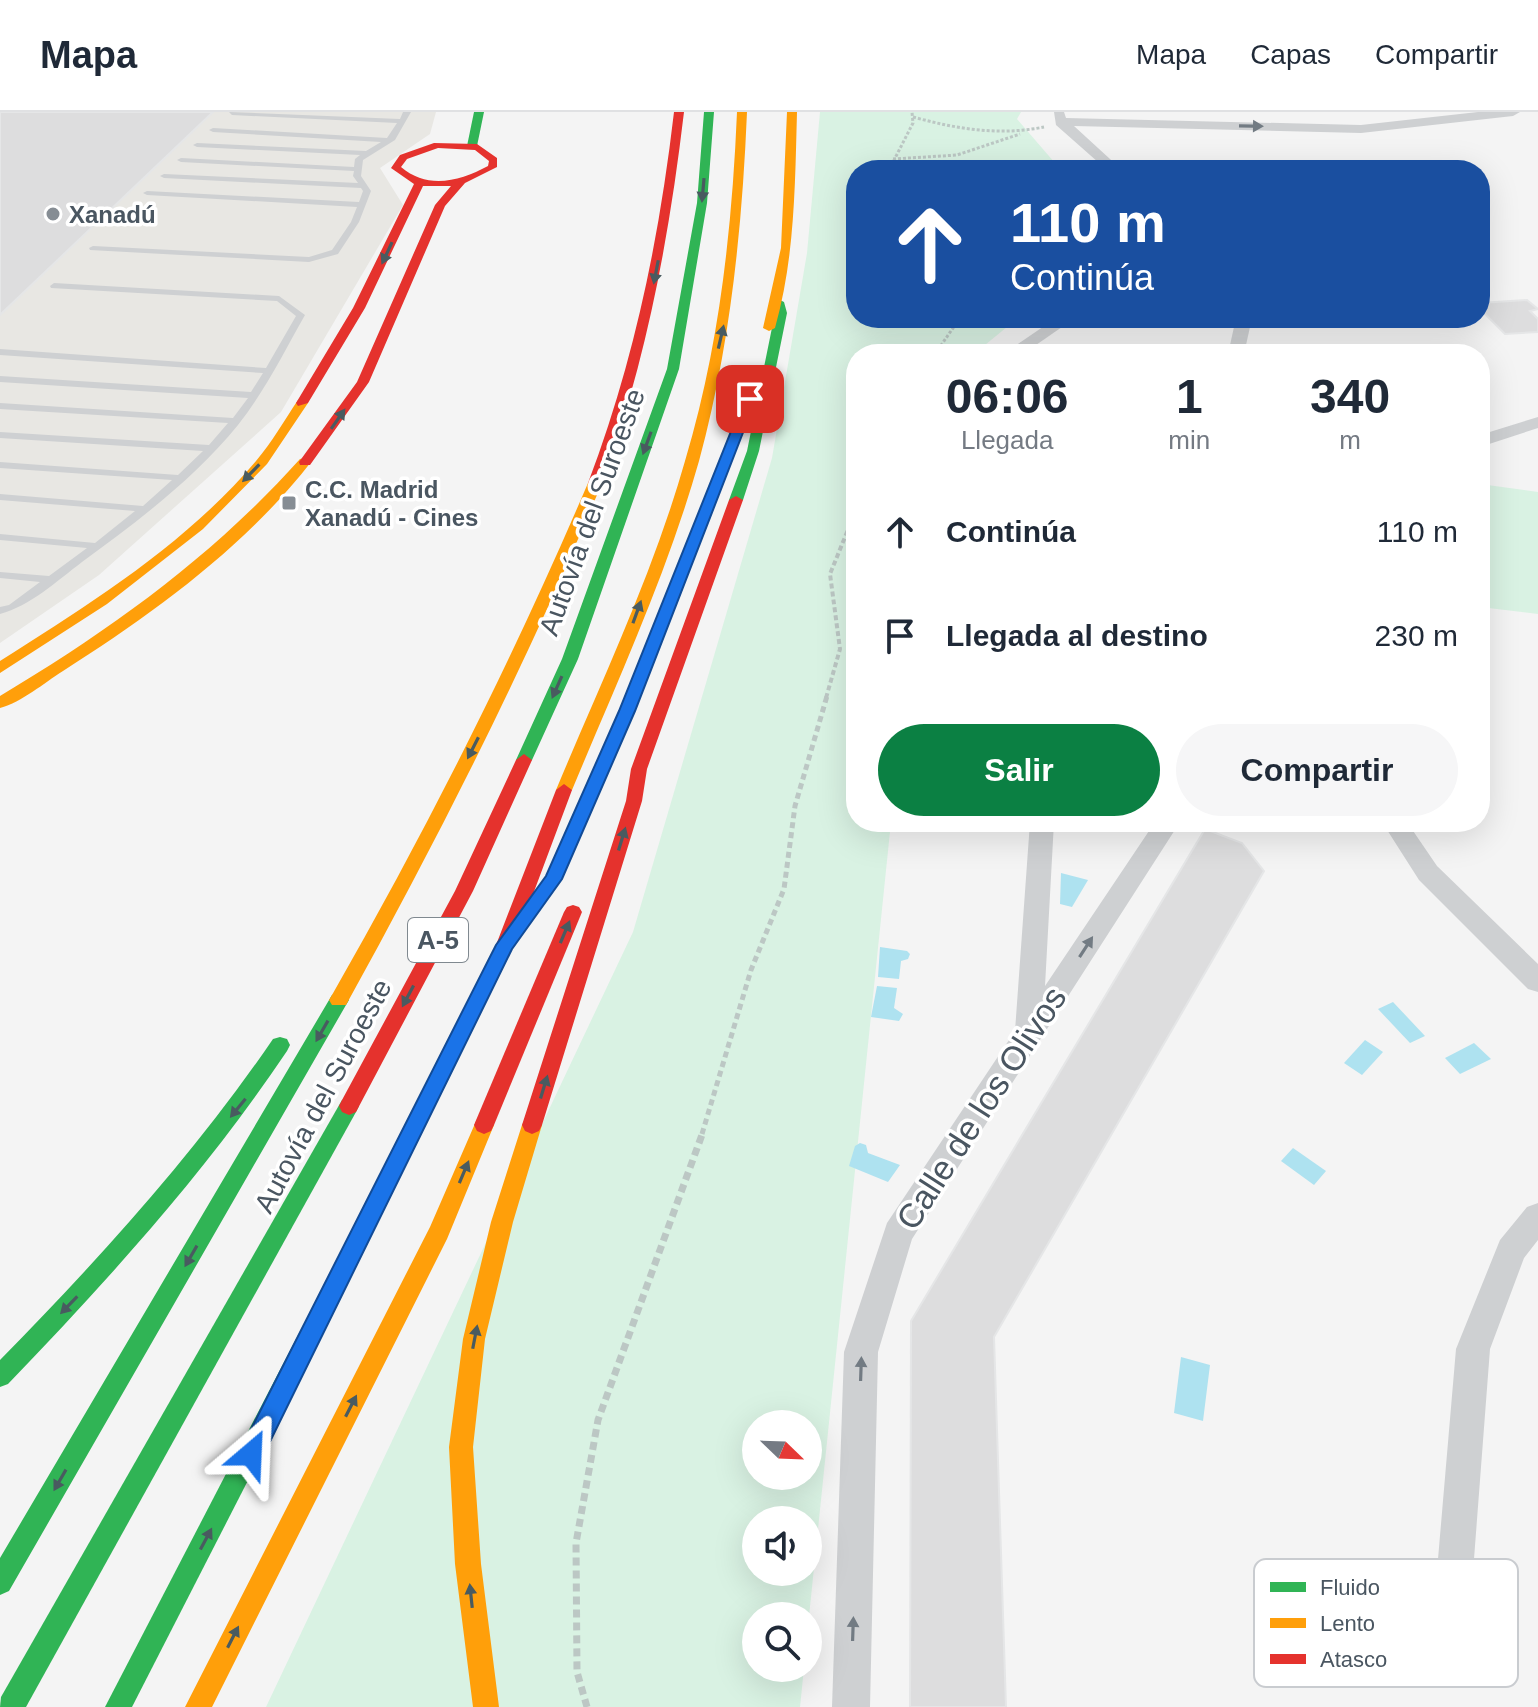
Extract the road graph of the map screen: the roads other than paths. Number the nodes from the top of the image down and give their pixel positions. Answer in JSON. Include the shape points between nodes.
{"nodes":[{"id":1,"x":479,"y":112,"type":"edge"},
{"id":2,"x":679,"y":112,"type":"edge"},
{"id":3,"x":709,"y":112,"type":"edge"},
{"id":4,"x":742,"y":112,"type":"edge"},
{"id":5,"x":792,"y":112,"type":"edge"},
{"id":6,"x":1513,"y":112,"type":"edge"},
{"id":7,"x":232,"y":113,"type":"edge"},
{"id":8,"x":405,"y":116,"type":"edge"},
{"id":9,"x":1056,"y":120,"type":"edge"},
{"id":10,"x":213,"y":130,"type":"dead end"},
{"id":11,"x":443,"y":130,"type":"dead end"},
{"id":12,"x":389,"y":140,"type":"junction"},
{"id":13,"x":197,"y":145,"type":"dead end"},
{"id":14,"x":472,"y":146,"type":"junction"},
{"id":15,"x":425,"y":148,"type":"junction"},
{"id":16,"x":365,"y":153,"type":"junction"},
{"id":17,"x":181,"y":160,"type":"dead end"},
{"id":18,"x":1103,"y":160,"type":"edge"},
{"id":19,"x":355,"y":169,"type":"junction"},
{"id":20,"x":164,"y":176,"type":"dead end"},
{"id":21,"x":461,"y":181,"type":"junction"},
{"id":22,"x":420,"y":182,"type":"junction"},
{"id":23,"x":364,"y":186,"type":"junction"},
{"id":24,"x":147,"y":193,"type":"dead end"},
{"id":25,"x":362,"y":205,"type":"junction"},
{"id":26,"x":93,"y":248,"type":"dead end"},
{"id":27,"x":54,"y":286,"type":"dead end"},
{"id":28,"x":778,"y":302,"type":"junction"},
{"id":29,"x":1051,"y":328,"type":"edge"},
{"id":30,"x":1027,"y":344,"type":"edge"},
{"id":31,"x":0,"y":352,"type":"edge"},
{"id":32,"x":269,"y":371,"type":"junction"},
{"id":33,"x":0,"y":379,"type":"edge"},
{"id":34,"x":252,"y":395,"type":"junction"},
{"id":35,"x":0,"y":406,"type":"edge"},
{"id":36,"x":235,"y":421,"type":"junction"},
{"id":37,"x":1538,"y":422,"type":"edge"},
{"id":38,"x":0,"y":435,"type":"edge"},
{"id":39,"x":1490,"y":438,"type":"edge"},
{"id":40,"x":735,"y":441,"type":"dead end"},
{"id":41,"x":211,"y":448,"type":"junction"},
{"id":42,"x":0,"y":465,"type":"edge"},
{"id":43,"x":182,"y":478,"type":"junction"},
{"id":44,"x":0,"y":497,"type":"edge"},
{"id":45,"x":146,"y":509,"type":"junction"},
{"id":46,"x":0,"y":537,"type":"edge"},
{"id":47,"x":97,"y":546,"type":"junction"},
{"id":48,"x":0,"y":575,"type":"edge"},
{"id":49,"x":51,"y":580,"type":"junction"},
{"id":50,"x":0,"y":611,"type":"edge"},
{"id":51,"x":0,"y":668,"type":"edge"},
{"id":52,"x":0,"y":703,"type":"edge"},
{"id":53,"x":639,"y":769,"type":"junction"},
{"id":54,"x":1041,"y":832,"type":"edge"},
{"id":55,"x":1161,"y":832,"type":"edge"},
{"id":56,"x":1401,"y":832,"type":"edge"},
{"id":57,"x":596,"y":857,"type":"dead end"},
{"id":58,"x":400,"y":890,"type":"junction"},
{"id":59,"x":545,"y":890,"type":"dead end"},
{"id":60,"x":578,"y":901,"type":"dead end"},
{"id":61,"x":350,"y":937,"type":"dead end"},
{"id":62,"x":505,"y":945,"type":"junction"},
{"id":63,"x":1538,"y":981,"type":"edge"},
{"id":64,"x":294,"y":1023,"type":"dead end"},
{"id":65,"x":1029,"y":1034,"type":"junction"},
{"id":66,"x":1538,"y":1217,"type":"edge"},
{"id":67,"x":0,"y":1376,"type":"edge"},
{"id":68,"x":1456,"y":1559,"type":"dead end"},
{"id":69,"x":0,"y":1582,"type":"edge"},
{"id":70,"x":480,"y":1673,"type":"junction"},
{"id":71,"x":11,"y":1707,"type":"edge"},
{"id":72,"x":118,"y":1707,"type":"edge"},
{"id":73,"x":198,"y":1707,"type":"edge"},
{"id":74,"x":486,"y":1707,"type":"edge"},
{"id":75,"x":506,"y":1707,"type":"edge"},
{"id":76,"x":851,"y":1707,"type":"edge"}],
"edges":[{"from":1,"to":14,"type":"main road"},
{"from":2,"to":58,"type":"main road","one_way":true,"via":[[650,304],[634,369],[586,505],[523,652]]},
{"from":3,"to":71,"type":"main road","name":"Autovía del Suroeste","number":"A-5","one_way":true,"via":[[702,203],[673,369],[570,659],[464,891],[305,1189]]},
{"from":62,"to":4,"type":"main road","number":"A-5","one_way":true,"via":[[692,460],[726,312],[740,207]]},
{"from":5,"to":28,"type":"main road","via":[[789,232]]},
{"from":9,"to":6,"type":"street","one_way":true,"via":[[1361,129]]},
{"from":7,"to":8,"type":"lane"},
{"from":8,"to":12,"type":"lane"},
{"from":9,"to":18,"type":"street"},
{"from":10,"to":12,"type":"lane"},
{"from":11,"to":15,"type":"main road"},
{"from":12,"to":16,"type":"lane"},
{"from":13,"to":16,"type":"lane"},
{"from":14,"to":15,"type":"main road"},
{"from":14,"to":21,"type":"main road","via":[[491,155],[492,167]]},
{"from":15,"to":22,"type":"main road","via":[[403,157],[396,168]]},
{"from":16,"to":19,"type":"lane"},
{"from":17,"to":19,"type":"lane"},
{"from":19,"to":23,"type":"lane"},
{"from":20,"to":23,"type":"lane"},
{"from":21,"to":22,"type":"main road"},
{"from":52,"to":21,"type":"main road","one_way":true,"via":[[158,598],[305,466],[360,387],[440,205]]},
{"from":22,"to":51,"type":"main road","one_way":true,"via":[[309,395],[255,471],[121,586]]},
{"from":23,"to":25,"type":"lane"},
{"from":24,"to":25,"type":"lane"},
{"from":25,"to":26,"type":"lane","via":[[335,252],[309,260]]},
{"from":27,"to":32,"type":"lane","via":[[279,299],[301,315]]},
{"from":28,"to":40,"type":"main road"},
{"from":28,"to":53,"type":"main road","via":[[781,313],[753,451]]},
{"from":29,"to":30,"type":"street"},
{"from":31,"to":32,"type":"lane"},
{"from":32,"to":34,"type":"lane"},
{"from":33,"to":34,"type":"lane"},
{"from":34,"to":36,"type":"lane"},
{"from":35,"to":36,"type":"lane"},
{"from":36,"to":41,"type":"lane"},
{"from":37,"to":39,"type":"street"},
{"from":38,"to":41,"type":"lane"},
{"from":41,"to":43,"type":"lane"},
{"from":42,"to":43,"type":"lane"},
{"from":43,"to":45,"type":"lane"},
{"from":44,"to":45,"type":"lane"},
{"from":45,"to":47,"type":"lane"},
{"from":46,"to":47,"type":"lane"},
{"from":47,"to":49,"type":"lane"},
{"from":48,"to":49,"type":"lane"},
{"from":49,"to":50,"type":"lane"},
{"from":53,"to":57,"type":"main road"},
{"from":70,"to":53,"type":"main road","one_way":true,"via":[[461,1447],[474,1339],[502,1222],[634,801]]},
{"from":54,"to":65,"type":"street"},
{"from":65,"to":55,"type":"street","name":"Calle de los Olivos","one_way":true},
{"from":56,"to":63,"type":"street","via":[[1428,873]]},
{"from":58,"to":61,"type":"main road"},
{"from":58,"to":69,"type":"main road","one_way":true},
{"from":59,"to":62,"type":"main road"},
{"from":73,"to":60,"type":"main road","one_way":true,"via":[[439,1232]]},
{"from":72,"to":62,"type":"main road","number":"A-5","one_way":true,"via":[[251,1454]]},
{"from":64,"to":67,"type":"main road","one_way":true,"via":[[255,1087],[172,1191]]},
{"from":76,"to":65,"type":"street","name":"Calle de los Olivos","one_way":true,"via":[[861,1352],[898,1233]]},
{"from":66,"to":68,"type":"street","via":[[1511,1250],[1473,1349]]},
{"from":70,"to":74,"type":"main road"},
{"from":70,"to":75,"type":"lane"}]}
